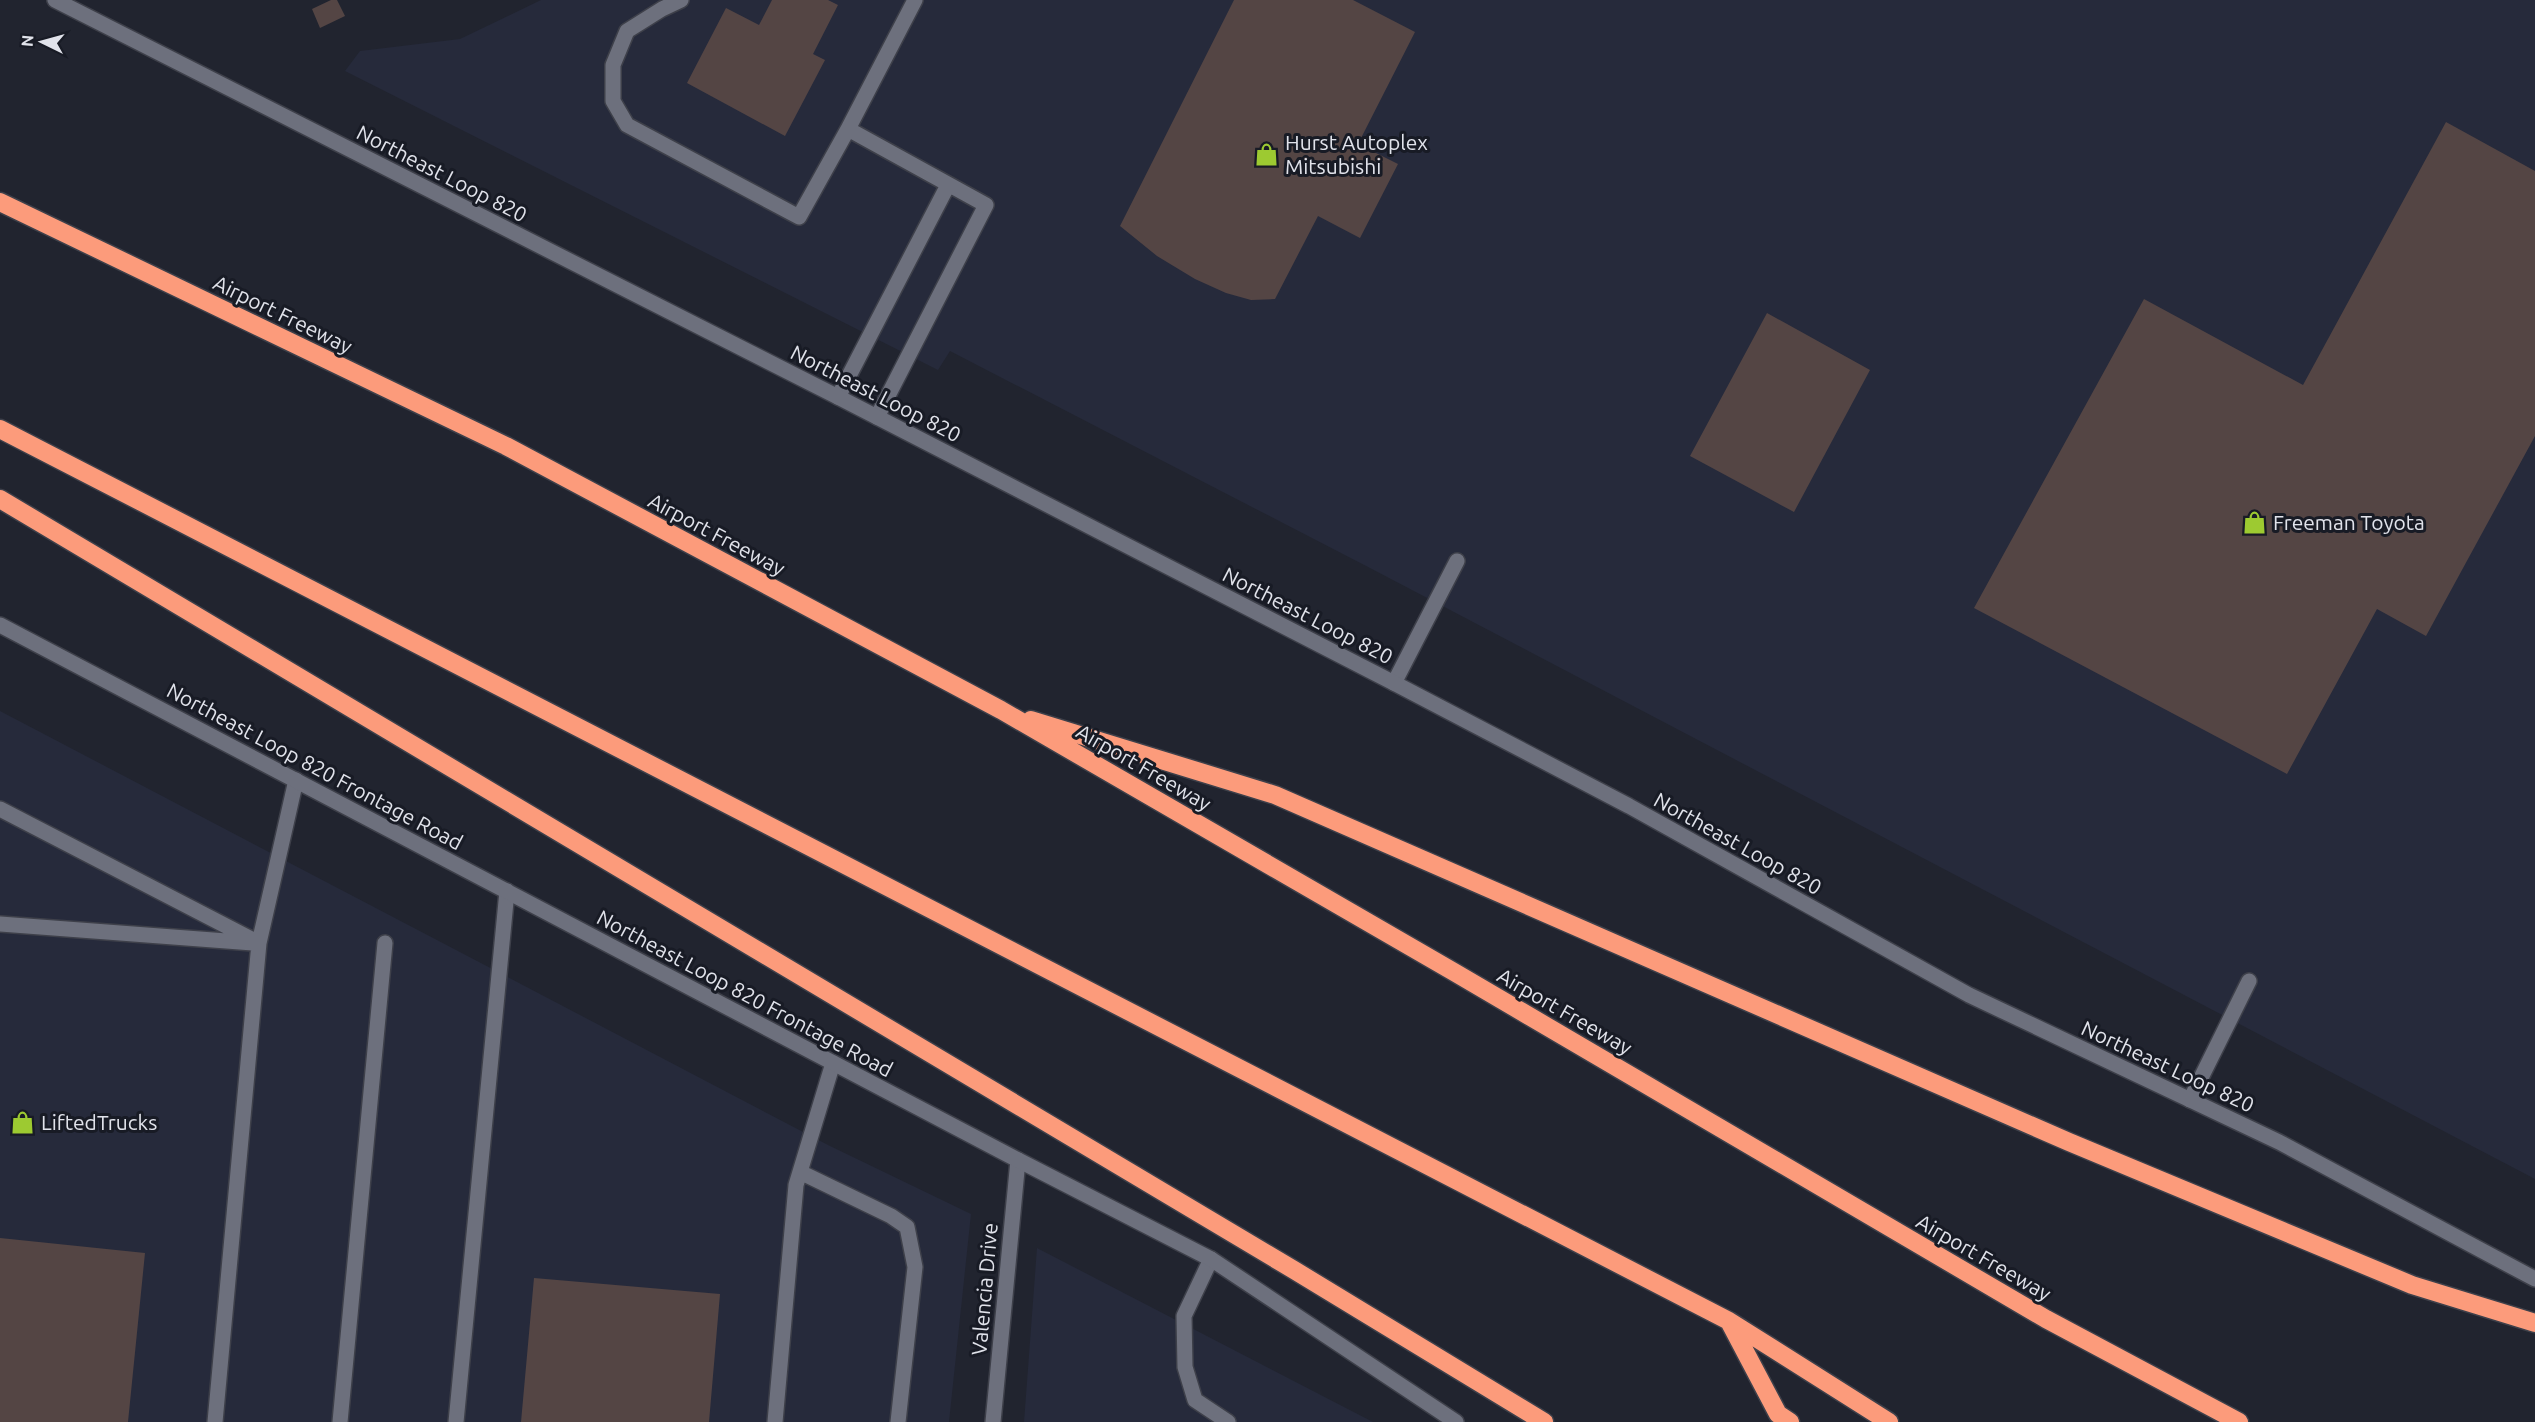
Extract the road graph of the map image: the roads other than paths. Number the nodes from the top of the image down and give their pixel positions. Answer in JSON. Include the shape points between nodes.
{"nodes":[{"id":1,"x":55,"y":0,"type":"edge"},
{"id":2,"x":681,"y":0,"type":"edge"},
{"id":3,"x":915,"y":0,"type":"edge"},
{"id":4,"x":848,"y":129,"type":"junction"},
{"id":5,"x":948,"y":185,"type":"junction"},
{"id":6,"x":0,"y":202,"type":"edge"},
{"id":7,"x":838,"y":397,"type":"junction"},
{"id":8,"x":877,"y":417,"type":"junction"},
{"id":9,"x":0,"y":429,"type":"edge"},
{"id":10,"x":0,"y":499,"type":"edge"},
{"id":11,"x":1457,"y":561,"type":"dead end"},
{"id":12,"x":0,"y":625,"type":"edge"},
{"id":13,"x":1394,"y":683,"type":"junction"},
{"id":14,"x":1001,"y":710,"type":"junction"},
{"id":15,"x":296,"y":780,"type":"junction"},
{"id":16,"x":0,"y":809,"type":"edge"},
{"id":17,"x":507,"y":891,"type":"junction"},
{"id":18,"x":0,"y":924,"type":"edge"},
{"id":19,"x":259,"y":943,"type":"junction"},
{"id":20,"x":385,"y":943,"type":"dead end"},
{"id":21,"x":2249,"y":981,"type":"dead end"},
{"id":22,"x":833,"y":1063,"type":"junction"},
{"id":23,"x":2190,"y":1101,"type":"junction"},
{"id":24,"x":1018,"y":1160,"type":"junction"},
{"id":25,"x":800,"y":1172,"type":"junction"},
{"id":26,"x":1211,"y":1258,"type":"junction"},
{"id":27,"x":2535,"y":1279,"type":"edge"},
{"id":28,"x":1730,"y":1321,"type":"junction"},
{"id":29,"x":2535,"y":1323,"type":"edge"},
{"id":30,"x":215,"y":1422,"type":"edge"},
{"id":31,"x":340,"y":1422,"type":"edge"},
{"id":32,"x":456,"y":1422,"type":"edge"},
{"id":33,"x":775,"y":1422,"type":"edge"},
{"id":34,"x":898,"y":1422,"type":"edge"},
{"id":35,"x":993,"y":1422,"type":"edge"},
{"id":36,"x":1228,"y":1422,"type":"edge"},
{"id":37,"x":1456,"y":1422,"type":"edge"},
{"id":38,"x":1544,"y":1422,"type":"edge"},
{"id":39,"x":1790,"y":1422,"type":"edge"},
{"id":40,"x":1889,"y":1422,"type":"edge"},
{"id":41,"x":2239,"y":1422,"type":"edge"}],
"edges":[{"from":1,"to":7,"type":"main road","name":"Northeast Loop 820"},
{"from":2,"to":4,"type":"main road","via":[[627,31],[613,65],[613,101],[627,124],[799,217]]},
{"from":3,"to":4,"type":"main road"},
{"from":4,"to":5,"type":"main road"},
{"from":5,"to":7,"type":"main road"},
{"from":5,"to":8,"type":"main road","via":[[986,205]]},
{"from":6,"to":14,"type":"highway","name":"Airport Freeway","via":[[506,446]]},
{"from":7,"to":8,"type":"main road","name":"Northeast Loop 820"},
{"from":8,"to":13,"type":"main road","name":"Northeast Loop 820"},
{"from":9,"to":28,"type":"highway"},
{"from":10,"to":38,"type":"highway"},
{"from":11,"to":13,"type":"main road"},
{"from":12,"to":15,"type":"main road","name":"Northeast Loop 820 Frontage Road"},
{"from":13,"to":23,"type":"main road","name":"Northeast Loop 820","via":[[1629,806],[1969,995]]},
{"from":14,"to":29,"type":"highway","via":[[1275,795],[2069,1142],[2412,1285]]},
{"from":14,"to":41,"type":"highway","name":"Airport Freeway","via":[[2046,1319]]},
{"from":15,"to":17,"type":"main road","name":"Northeast Loop 820 Frontage Road"},
{"from":15,"to":19,"type":"main road"},
{"from":16,"to":19,"type":"main road"},
{"from":17,"to":22,"type":"main road","name":"Northeast Loop 820 Frontage Road"},
{"from":17,"to":32,"type":"main road"},
{"from":18,"to":19,"type":"main road"},
{"from":19,"to":30,"type":"main road"},
{"from":20,"to":31,"type":"main road"},
{"from":21,"to":23,"type":"main road"},
{"from":22,"to":24,"type":"main road","name":"Northeast Loop 820 Frontage Road"},
{"from":22,"to":25,"type":"main road"},
{"from":23,"to":27,"type":"main road","name":"Northeast Loop 820","via":[[2279,1142]]},
{"from":24,"to":26,"type":"main road","name":"Northeast Loop 820 Frontage Road"},
{"from":24,"to":35,"type":"main road","name":"Valencia Drive"},
{"from":25,"to":33,"type":"main road"},
{"from":25,"to":34,"type":"main road","via":[[907,1227],[915,1267]]},
{"from":26,"to":36,"type":"main road","via":[[1184,1316],[1185,1367],[1195,1400]]},
{"from":26,"to":37,"type":"main road","name":"Northeast Loop 820 Frontage Road"},
{"from":28,"to":39,"type":"highway","via":[[1778,1414]]},
{"from":28,"to":40,"type":"highway"}]}
